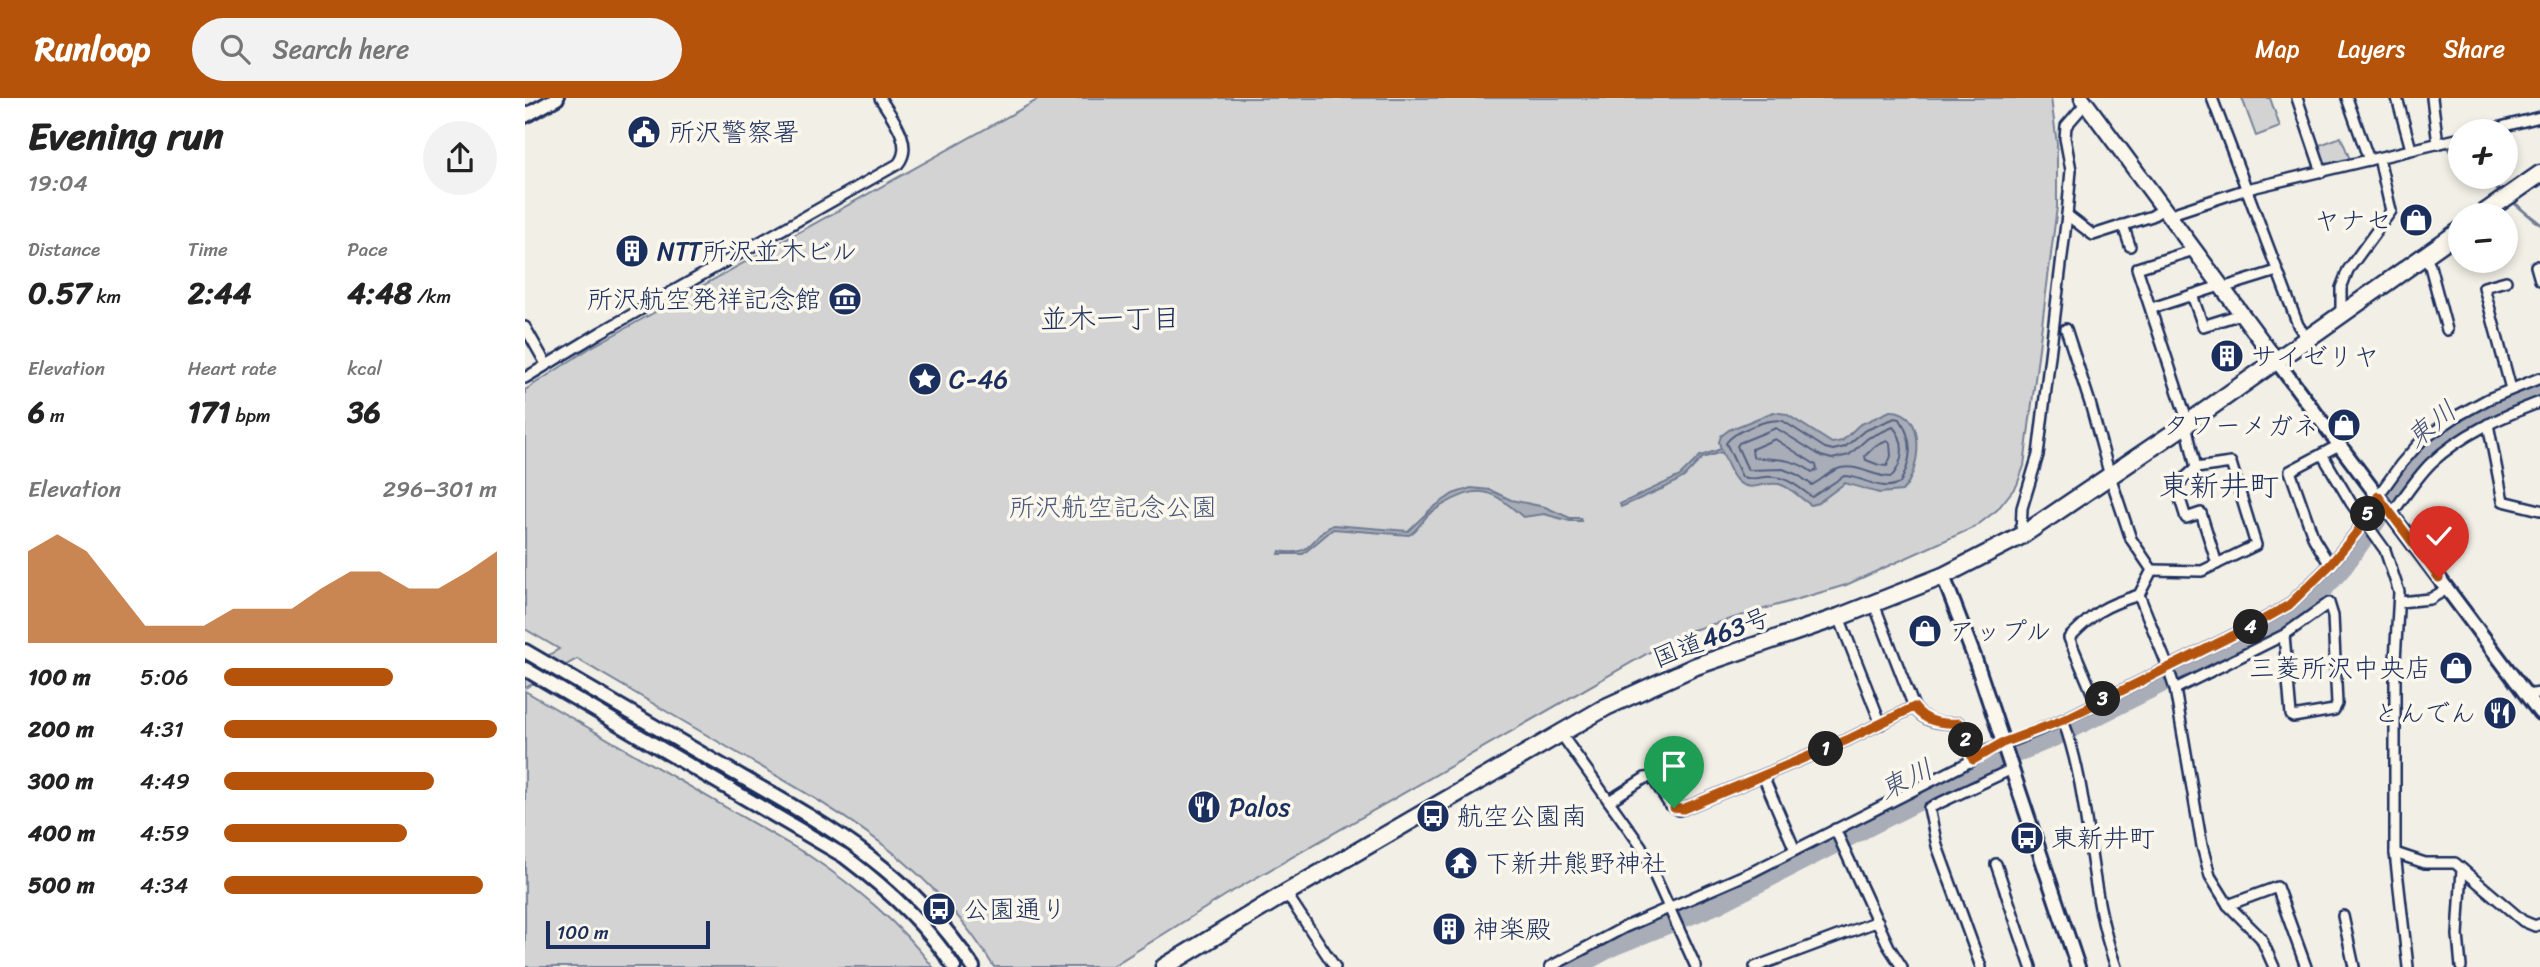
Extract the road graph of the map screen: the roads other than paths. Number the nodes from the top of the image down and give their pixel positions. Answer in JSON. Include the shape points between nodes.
{"nodes":[{"id":1,"x":557,"y":98,"type":"edge"},
{"id":2,"x":880,"y":98,"type":"edge"},
{"id":3,"x":2212,"y":98,"type":"edge"},
{"id":4,"x":2297,"y":98,"type":"edge"},
{"id":5,"x":2347,"y":98,"type":"edge"},
{"id":6,"x":2397,"y":98,"type":"edge"},
{"id":7,"x":2432,"y":98,"type":"edge"},
{"id":8,"x":2084,"y":101,"type":"edge"},
{"id":9,"x":525,"y":116,"type":"edge"},
{"id":10,"x":2540,"y":117,"type":"edge"},
{"id":11,"x":2518,"y":123,"type":"edge"},
{"id":12,"x":2448,"y":141,"type":"edge"},
{"id":13,"x":2438,"y":144,"type":"junction"},
{"id":14,"x":2411,"y":149,"type":"junction"},
{"id":15,"x":2374,"y":159,"type":"junction"},
{"id":16,"x":2322,"y":172,"type":"junction"},
{"id":17,"x":2540,"y":174,"type":"edge"},
{"id":18,"x":2247,"y":189,"type":"junction"},
{"id":19,"x":2498,"y":203,"type":"edge"},
{"id":20,"x":2165,"y":212,"type":"junction"},
{"id":21,"x":2067,"y":215,"type":"junction"},
{"id":22,"x":2123,"y":225,"type":"junction"},
{"id":23,"x":2448,"y":239,"type":"edge"},
{"id":24,"x":2130,"y":246,"type":"dead end"},
{"id":25,"x":2194,"y":250,"type":"junction"},
{"id":26,"x":2424,"y":255,"type":"junction"},
{"id":27,"x":2536,"y":266,"type":"dead end"},
{"id":28,"x":2277,"y":271,"type":"junction"},
{"id":29,"x":2540,"y":280,"type":"edge"},
{"id":30,"x":2506,"y":281,"type":"dead end"},
{"id":31,"x":2221,"y":287,"type":"junction"},
{"id":32,"x":2192,"y":295,"type":"junction"},
{"id":33,"x":2152,"y":308,"type":"junction"},
{"id":34,"x":2341,"y":313,"type":"junction"},
{"id":35,"x":2241,"y":314,"type":"junction"},
{"id":36,"x":525,"y":327,"type":"edge"},
{"id":37,"x":2066,"y":329,"type":"dead end"},
{"id":38,"x":2447,"y":330,"type":"dead end"},
{"id":39,"x":2306,"y":337,"type":"junction"},
{"id":40,"x":2276,"y":359,"type":"junction"},
{"id":41,"x":546,"y":364,"type":"junction"},
{"id":42,"x":2540,"y":378,"type":"edge"},
{"id":43,"x":525,"y":379,"type":"edge"},
{"id":44,"x":2511,"y":389,"type":"junction"},
{"id":45,"x":2540,"y":402,"type":"edge"},
{"id":46,"x":2187,"y":424,"type":"junction"},
{"id":47,"x":2488,"y":424,"type":"junction"},
{"id":48,"x":2339,"y":444,"type":"junction"},
{"id":49,"x":2322,"y":454,"type":"junction"},
{"id":50,"x":2196,"y":468,"type":"junction"},
{"id":51,"x":2110,"y":476,"type":"junction"},
{"id":52,"x":2379,"y":498,"type":"junction"},
{"id":53,"x":2540,"y":510,"type":"edge"},
{"id":54,"x":2390,"y":514,"type":"junction"},
{"id":55,"x":2366,"y":521,"type":"junction"},
{"id":56,"x":2021,"y":536,"type":"junction"},
{"id":57,"x":2217,"y":564,"type":"junction"},
{"id":58,"x":2330,"y":565,"type":"junction"},
{"id":59,"x":2152,"y":570,"type":"junction"},
{"id":60,"x":1943,"y":576,"type":"junction"},
{"id":61,"x":2447,"y":589,"type":"junction"},
{"id":62,"x":2139,"y":595,"type":"junction"},
{"id":63,"x":2400,"y":602,"type":"junction"},
{"id":64,"x":1874,"y":604,"type":"junction"},
{"id":65,"x":1839,"y":617,"type":"junction"},
{"id":66,"x":2284,"y":635,"type":"junction"},
{"id":67,"x":525,"y":651,"type":"edge"},
{"id":68,"x":525,"y":669,"type":"edge"},
{"id":69,"x":2169,"y":670,"type":"junction"},
{"id":70,"x":2174,"y":687,"type":"junction"},
{"id":71,"x":2540,"y":693,"type":"edge"},
{"id":72,"x":2526,"y":695,"type":"junction"},
{"id":73,"x":2096,"y":702,"type":"junction"},
{"id":74,"x":1914,"y":707,"type":"junction"},
{"id":75,"x":2540,"y":713,"type":"edge"},
{"id":76,"x":2063,"y":722,"type":"junction"},
{"id":77,"x":1881,"y":724,"type":"junction"},
{"id":78,"x":1561,"y":734,"type":"junction"},
{"id":79,"x":2004,"y":747,"type":"junction"},
{"id":80,"x":1973,"y":760,"type":"junction"},
{"id":81,"x":2011,"y":767,"type":"junction"},
{"id":82,"x":1763,"y":776,"type":"junction"},
{"id":83,"x":1609,"y":801,"type":"junction"},
{"id":84,"x":1836,"y":831,"type":"junction"},
{"id":85,"x":1795,"y":850,"type":"junction"},
{"id":86,"x":2395,"y":853,"type":"junction"},
{"id":87,"x":1996,"y":864,"type":"dead end"},
{"id":88,"x":2462,"y":869,"type":"junction"},
{"id":89,"x":1286,"y":893,"type":"junction"},
{"id":90,"x":2228,"y":905,"type":"junction"},
{"id":91,"x":1671,"y":912,"type":"junction"},
{"id":92,"x":2343,"y":916,"type":"dead end"},
{"id":93,"x":1878,"y":921,"type":"junction"},
{"id":94,"x":2540,"y":924,"type":"edge"},
{"id":95,"x":954,"y":967,"type":"edge"},
{"id":96,"x":973,"y":967,"type":"edge"},
{"id":97,"x":1164,"y":967,"type":"edge"},
{"id":98,"x":1335,"y":967,"type":"edge"},
{"id":99,"x":1550,"y":967,"type":"edge"},
{"id":100,"x":1696,"y":967,"type":"edge"},
{"id":101,"x":1755,"y":967,"type":"edge"},
{"id":102,"x":1902,"y":967,"type":"edge"},
{"id":103,"x":1981,"y":967,"type":"edge"},
{"id":104,"x":2031,"y":967,"type":"edge"},
{"id":105,"x":2078,"y":967,"type":"edge"},
{"id":106,"x":2116,"y":967,"type":"edge"},
{"id":107,"x":2274,"y":967,"type":"edge"},
{"id":108,"x":2306,"y":967,"type":"edge"},
{"id":109,"x":2354,"y":967,"type":"edge"},
{"id":110,"x":2408,"y":967,"type":"edge"},
{"id":111,"x":2461,"y":967,"type":"edge"}],
"edges":[{"from":1,"to":9,"type":"street"},
{"from":2,"to":41,"type":"street","via":[[902,136],[903,158]]},
{"from":3,"to":18,"type":"street"},
{"from":4,"to":16,"type":"street"},
{"from":5,"to":15,"type":"street"},
{"from":6,"to":14,"type":"street"},
{"from":7,"to":13,"type":"street"},
{"from":8,"to":20,"type":"main road"},
{"from":8,"to":21,"type":"street","via":[[2066,126],[2071,170]]},
{"from":10,"to":11,"type":"street"},
{"from":12,"to":13,"type":"street"},
{"from":13,"to":14,"type":"street"},
{"from":14,"to":15,"type":"street"},
{"from":15,"to":16,"type":"street"},
{"from":15,"to":34,"type":"street","via":[[2391,211],[2348,270],[2341,288]]},
{"from":16,"to":18,"type":"street"},
{"from":17,"to":19,"type":"highway"},
{"from":18,"to":20,"type":"street"},
{"from":18,"to":28,"type":"street"},
{"from":20,"to":22,"type":"street"},
{"from":20,"to":25,"type":"main road"},
{"from":21,"to":22,"type":"street","via":[[2093,235]]},
{"from":21,"to":56,"type":"street","via":[[2038,456],[2022,508]]},
{"from":22,"to":24,"type":"street"},
{"from":23,"to":26,"type":"highway","name":"国道463号"},
{"from":25,"to":31,"type":"main road"},
{"from":25,"to":33,"type":"street","via":[[2137,268]]},
{"from":26,"to":34,"type":"highway","name":"国道463号"},
{"from":26,"to":38,"type":"street"},
{"from":27,"to":29,"type":"street"},
{"from":28,"to":31,"type":"street"},
{"from":28,"to":39,"type":"street"},
{"from":30,"to":44,"type":"street","via":[[2484,287]]},
{"from":31,"to":32,"type":"street"},
{"from":31,"to":35,"type":"main road"},
{"from":32,"to":33,"type":"street"},
{"from":32,"to":35,"type":"street","via":[[2203,326]]},
{"from":33,"to":46,"type":"street"},
{"from":34,"to":39,"type":"highway","name":"国道463号"},
{"from":35,"to":40,"type":"main road"},
{"from":36,"to":41,"type":"street"},
{"from":37,"to":51,"type":"street"},
{"from":39,"to":40,"type":"highway","name":"国道463号"},
{"from":40,"to":46,"type":"highway","name":"国道463号"},
{"from":40,"to":48,"type":"street"},
{"from":41,"to":43,"type":"street"},
{"from":42,"to":44,"type":"street"},
{"from":44,"to":52,"type":"street","via":[[2422,440]]},
{"from":45,"to":47,"type":"street"},
{"from":46,"to":50,"type":"street"},
{"from":46,"to":51,"type":"highway","name":"国道463号"},
{"from":47,"to":53,"type":"street","via":[[2503,501]]},
{"from":47,"to":54,"type":"street","via":[[2432,462]]},
{"from":48,"to":49,"type":"street"},
{"from":48,"to":52,"type":"street"},
{"from":49,"to":55,"type":"street"},
{"from":49,"to":58,"type":"street","via":[[2290,471],[2313,540]]},
{"from":50,"to":57,"type":"street","via":[[2176,486],[2186,518],[2201,513]]},
{"from":50,"to":57,"type":"street","via":[[2231,463],[2256,545]]},
{"from":51,"to":56,"type":"highway","name":"国道463号"},
{"from":51,"to":59,"type":"street","via":[[2131,539]]},
{"from":52,"to":54,"type":"street"},
{"from":52,"to":55,"type":"street"},
{"from":54,"to":61,"type":"street"},
{"from":55,"to":58,"type":"street"},
{"from":55,"to":63,"type":"street","via":[[2391,563]]},
{"from":56,"to":60,"type":"highway","name":"国道463号"},
{"from":57,"to":59,"type":"street","via":[[2195,572]]},
{"from":58,"to":69,"type":"street","via":[[2289,605]]},
{"from":59,"to":62,"type":"street"},
{"from":60,"to":64,"type":"highway","name":"国道463号"},
{"from":60,"to":79,"type":"street"},
{"from":61,"to":63,"type":"street","via":[[2430,599]]},
{"from":61,"to":72,"type":"street"},
{"from":62,"to":69,"type":"street"},
{"from":62,"to":73,"type":"street","via":[[2093,613],[2069,638]]},
{"from":63,"to":86,"type":"street","via":[[2395,675]]},
{"from":64,"to":65,"type":"highway","name":"国道463号"},
{"from":64,"to":74,"type":"street"},
{"from":65,"to":77,"type":"street"},
{"from":65,"to":78,"type":"highway","name":"国道463号","via":[[1655,683]]},
{"from":66,"to":66,"type":"street","via":[[2329,603],[2334,710],[2291,715]]},
{"from":66,"to":70,"type":"street"},
{"from":67,"to":96,"type":"street","via":[[860,848],[916,895]]},
{"from":68,"to":95,"type":"street","via":[[844,856],[890,893]]},
{"from":69,"to":70,"type":"street"},
{"from":69,"to":73,"type":"street"},
{"from":70,"to":90,"type":"street","via":[[2202,846],[2210,876]]},
{"from":71,"to":72,"type":"street"},
{"from":72,"to":75,"type":"street"},
{"from":73,"to":76,"type":"street"},
{"from":74,"to":77,"type":"street"},
{"from":74,"to":80,"type":"street","via":[[1935,722],[1959,723]]},
{"from":76,"to":79,"type":"street"},
{"from":76,"to":106,"type":"street","via":[[2101,919]]},
{"from":77,"to":82,"type":"street"},
{"from":78,"to":83,"type":"street"},
{"from":78,"to":89,"type":"highway","name":"国道463号"},
{"from":79,"to":80,"type":"street"},
{"from":79,"to":81,"type":"street"},
{"from":80,"to":84,"type":"street"},
{"from":81,"to":103,"type":"street","via":[[1929,808],[1937,846]]},
{"from":81,"to":105,"type":"street"},
{"from":82,"to":83,"type":"street","via":[[1679,810],[1669,804],[1652,777]]},
{"from":82,"to":85,"type":"street"},
{"from":83,"to":91,"type":"street","via":[[1641,846]]},
{"from":84,"to":85,"type":"street"},
{"from":84,"to":93,"type":"street"},
{"from":85,"to":91,"type":"street"},
{"from":86,"to":88,"type":"street","via":[[2425,863],[2455,863]]},
{"from":86,"to":110,"type":"street"},
{"from":87,"to":104,"type":"street"},
{"from":88,"to":94,"type":"street","via":[[2523,921]]},
{"from":88,"to":111,"type":"street"},
{"from":89,"to":97,"type":"highway","name":"国道463号"},
{"from":89,"to":98,"type":"street"},
{"from":90,"to":107,"type":"street","via":[[2261,938]]},
{"from":90,"to":108,"type":"street","via":[[2277,887]]},
{"from":91,"to":99,"type":"street","via":[[1587,945]]},
{"from":91,"to":100,"type":"street"},
{"from":92,"to":109,"type":"street"},
{"from":93,"to":101,"type":"street"},
{"from":93,"to":102,"type":"street"}]}
